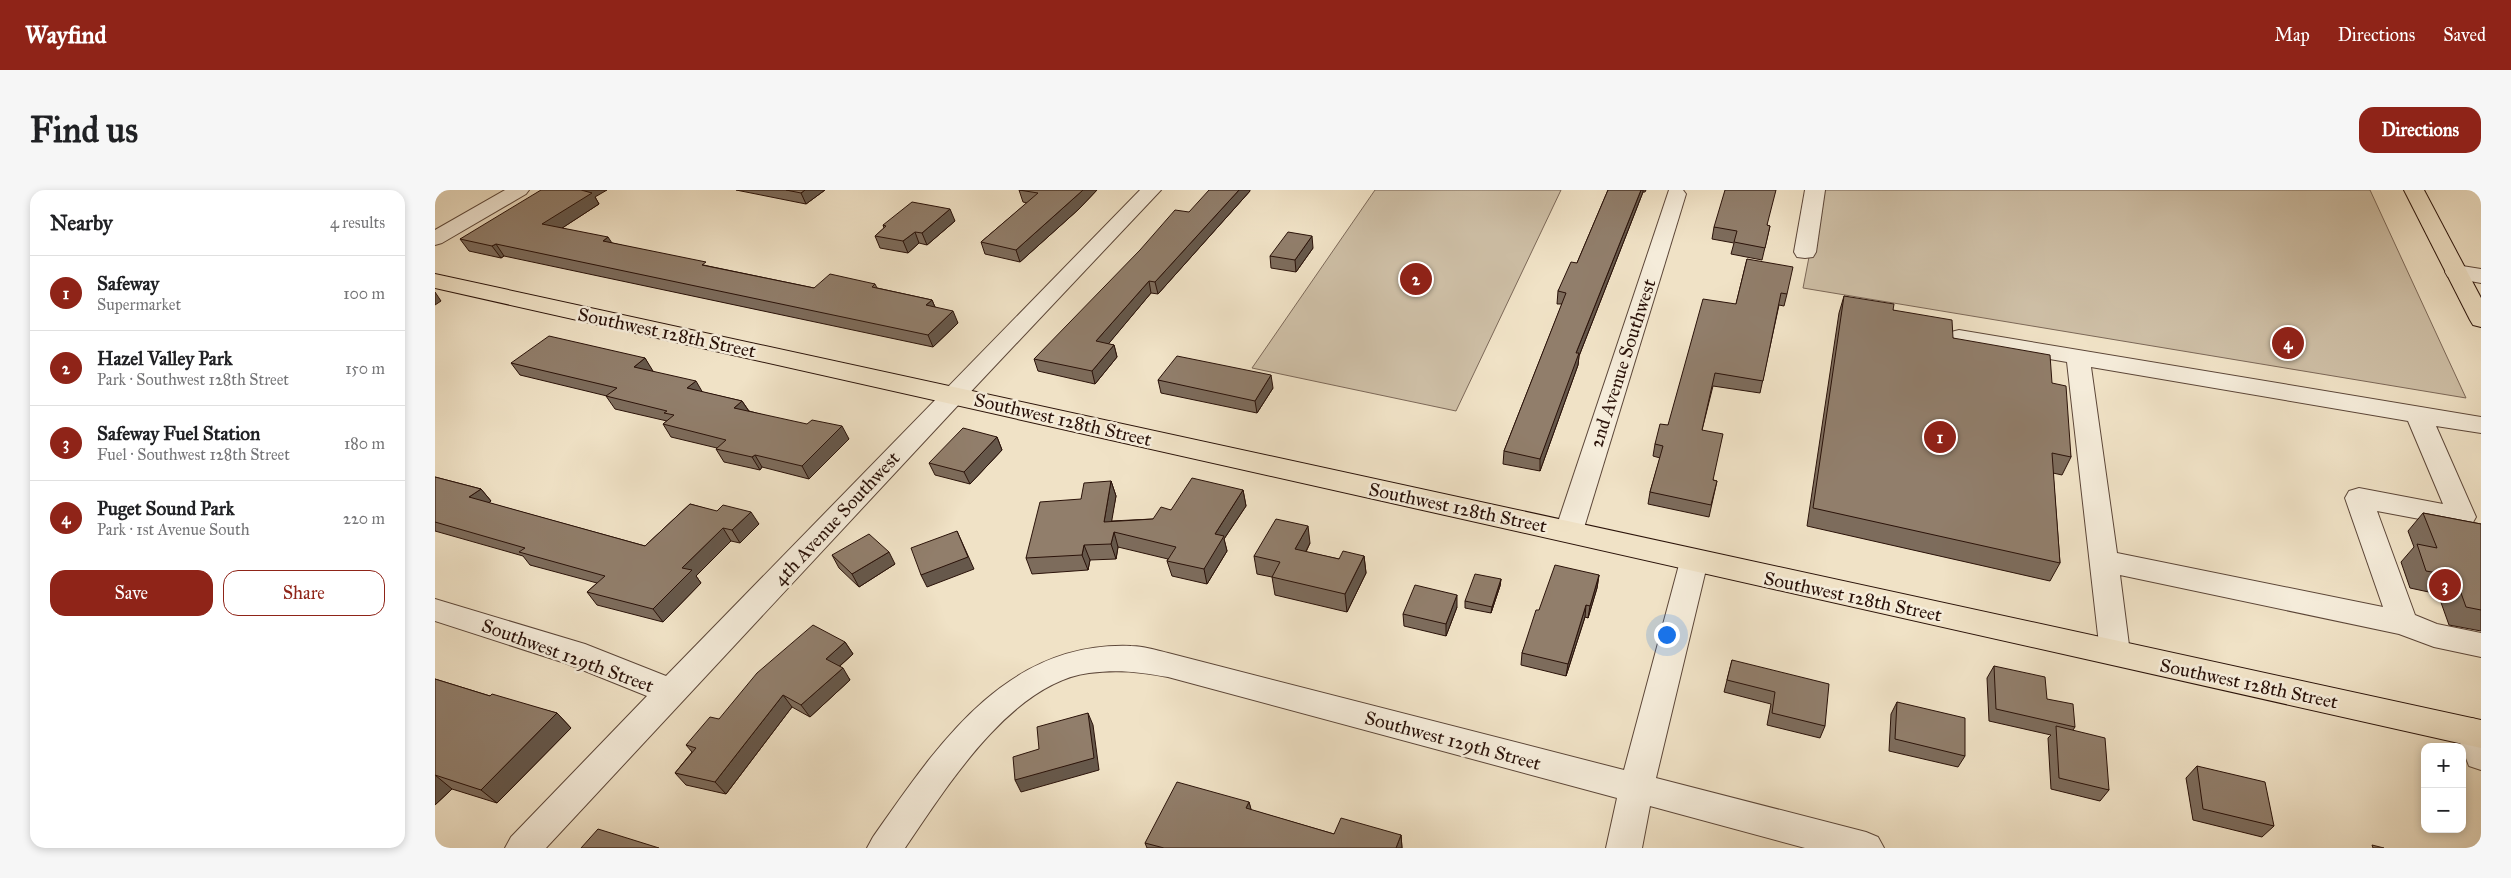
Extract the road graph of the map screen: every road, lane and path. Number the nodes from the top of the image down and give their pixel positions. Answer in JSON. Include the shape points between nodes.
{"nodes":[{"id":1,"x":519,"y":190,"type":"edge"},
{"id":2,"x":1151,"y":190,"type":"edge"},
{"id":3,"x":1815,"y":190,"type":"edge"},
{"id":4,"x":2414,"y":190,"type":"edge"},
{"id":5,"x":1676,"y":194,"type":"dead end"},
{"id":6,"x":435,"y":239,"type":"edge"},
{"id":7,"x":1805,"y":252,"type":"dead end"},
{"id":8,"x":2456,"y":272,"type":"junction"},
{"id":9,"x":2481,"y":276,"type":"edge"},
{"id":10,"x":435,"y":281,"type":"edge"},
{"id":11,"x":2481,"y":320,"type":"edge"},
{"id":12,"x":1959,"y":337,"type":"edge"},
{"id":13,"x":2078,"y":357,"type":"junction"},
{"id":14,"x":953,"y":395,"type":"junction"},
{"id":15,"x":2417,"y":414,"type":"junction"},
{"id":16,"x":2481,"y":425,"type":"edge"},
{"id":17,"x":2475,"y":524,"type":"edge"},
{"id":18,"x":1569,"y":531,"type":"junction"},
{"id":19,"x":1693,"y":561,"type":"junction"},
{"id":20,"x":2104,"y":561,"type":"junction"},
{"id":21,"x":435,"y":610,"type":"edge"},
{"id":22,"x":2403,"y":623,"type":"junction"},
{"id":23,"x":2481,"y":645,"type":"edge"},
{"id":24,"x":2115,"y":653,"type":"junction"},
{"id":25,"x":671,"y":692,"type":"junction"},
{"id":26,"x":2478,"y":741,"type":"edge"},
{"id":27,"x":1636,"y":789,"type":"junction"},
{"id":28,"x":523,"y":848,"type":"edge"},
{"id":29,"x":885,"y":848,"type":"edge"},
{"id":30,"x":1624,"y":848,"type":"edge"},
{"id":31,"x":1867,"y":848,"type":"edge"}],
"edges":[{"from":1,"to":6,"type":"street"},
{"from":2,"to":14,"type":"street","name":"4th Avenue Southwest"},
{"from":3,"to":7,"type":"street"},
{"from":4,"to":8,"type":"main road"},
{"from":5,"to":18,"type":"street","name":"2nd Avenue Southwest"},
{"from":8,"to":9,"type":"street"},
{"from":8,"to":11,"type":"main road"},
{"from":10,"to":14,"type":"main road","name":"Southwest 128th Street"},
{"from":12,"to":13,"type":"street"},
{"from":13,"to":15,"type":"street"},
{"from":13,"to":20,"type":"street"},
{"from":14,"to":18,"type":"main road","name":"Southwest 128th Street"},
{"from":14,"to":25,"type":"street","name":"4th Avenue Southwest"},
{"from":15,"to":16,"type":"street"},
{"from":15,"to":17,"type":"street"},
{"from":17,"to":22,"type":"street","via":[[2359,498]]},
{"from":18,"to":19,"type":"main road","name":"Southwest 128th Street"},
{"from":19,"to":24,"type":"main road","name":"Southwest 128th Street"},
{"from":19,"to":27,"type":"street"},
{"from":20,"to":22,"type":"street"},
{"from":20,"to":24,"type":"street"},
{"from":21,"to":25,"type":"street","name":"Southwest 129th Street","via":[[573,653]]},
{"from":22,"to":23,"type":"street","via":[[2434,636]]},
{"from":24,"to":26,"type":"main road","name":"Southwest 128th Street"},
{"from":25,"to":28,"type":"street","name":"4th Avenue Southwest"},
{"from":27,"to":29,"type":"street","name":"Southwest 129th Street","via":[[1167,665],[1131,658],[1097,660],[1039,676],[981,719]]},
{"from":27,"to":30,"type":"street"},
{"from":27,"to":31,"type":"street","name":"Southwest 129th Street"}]}
